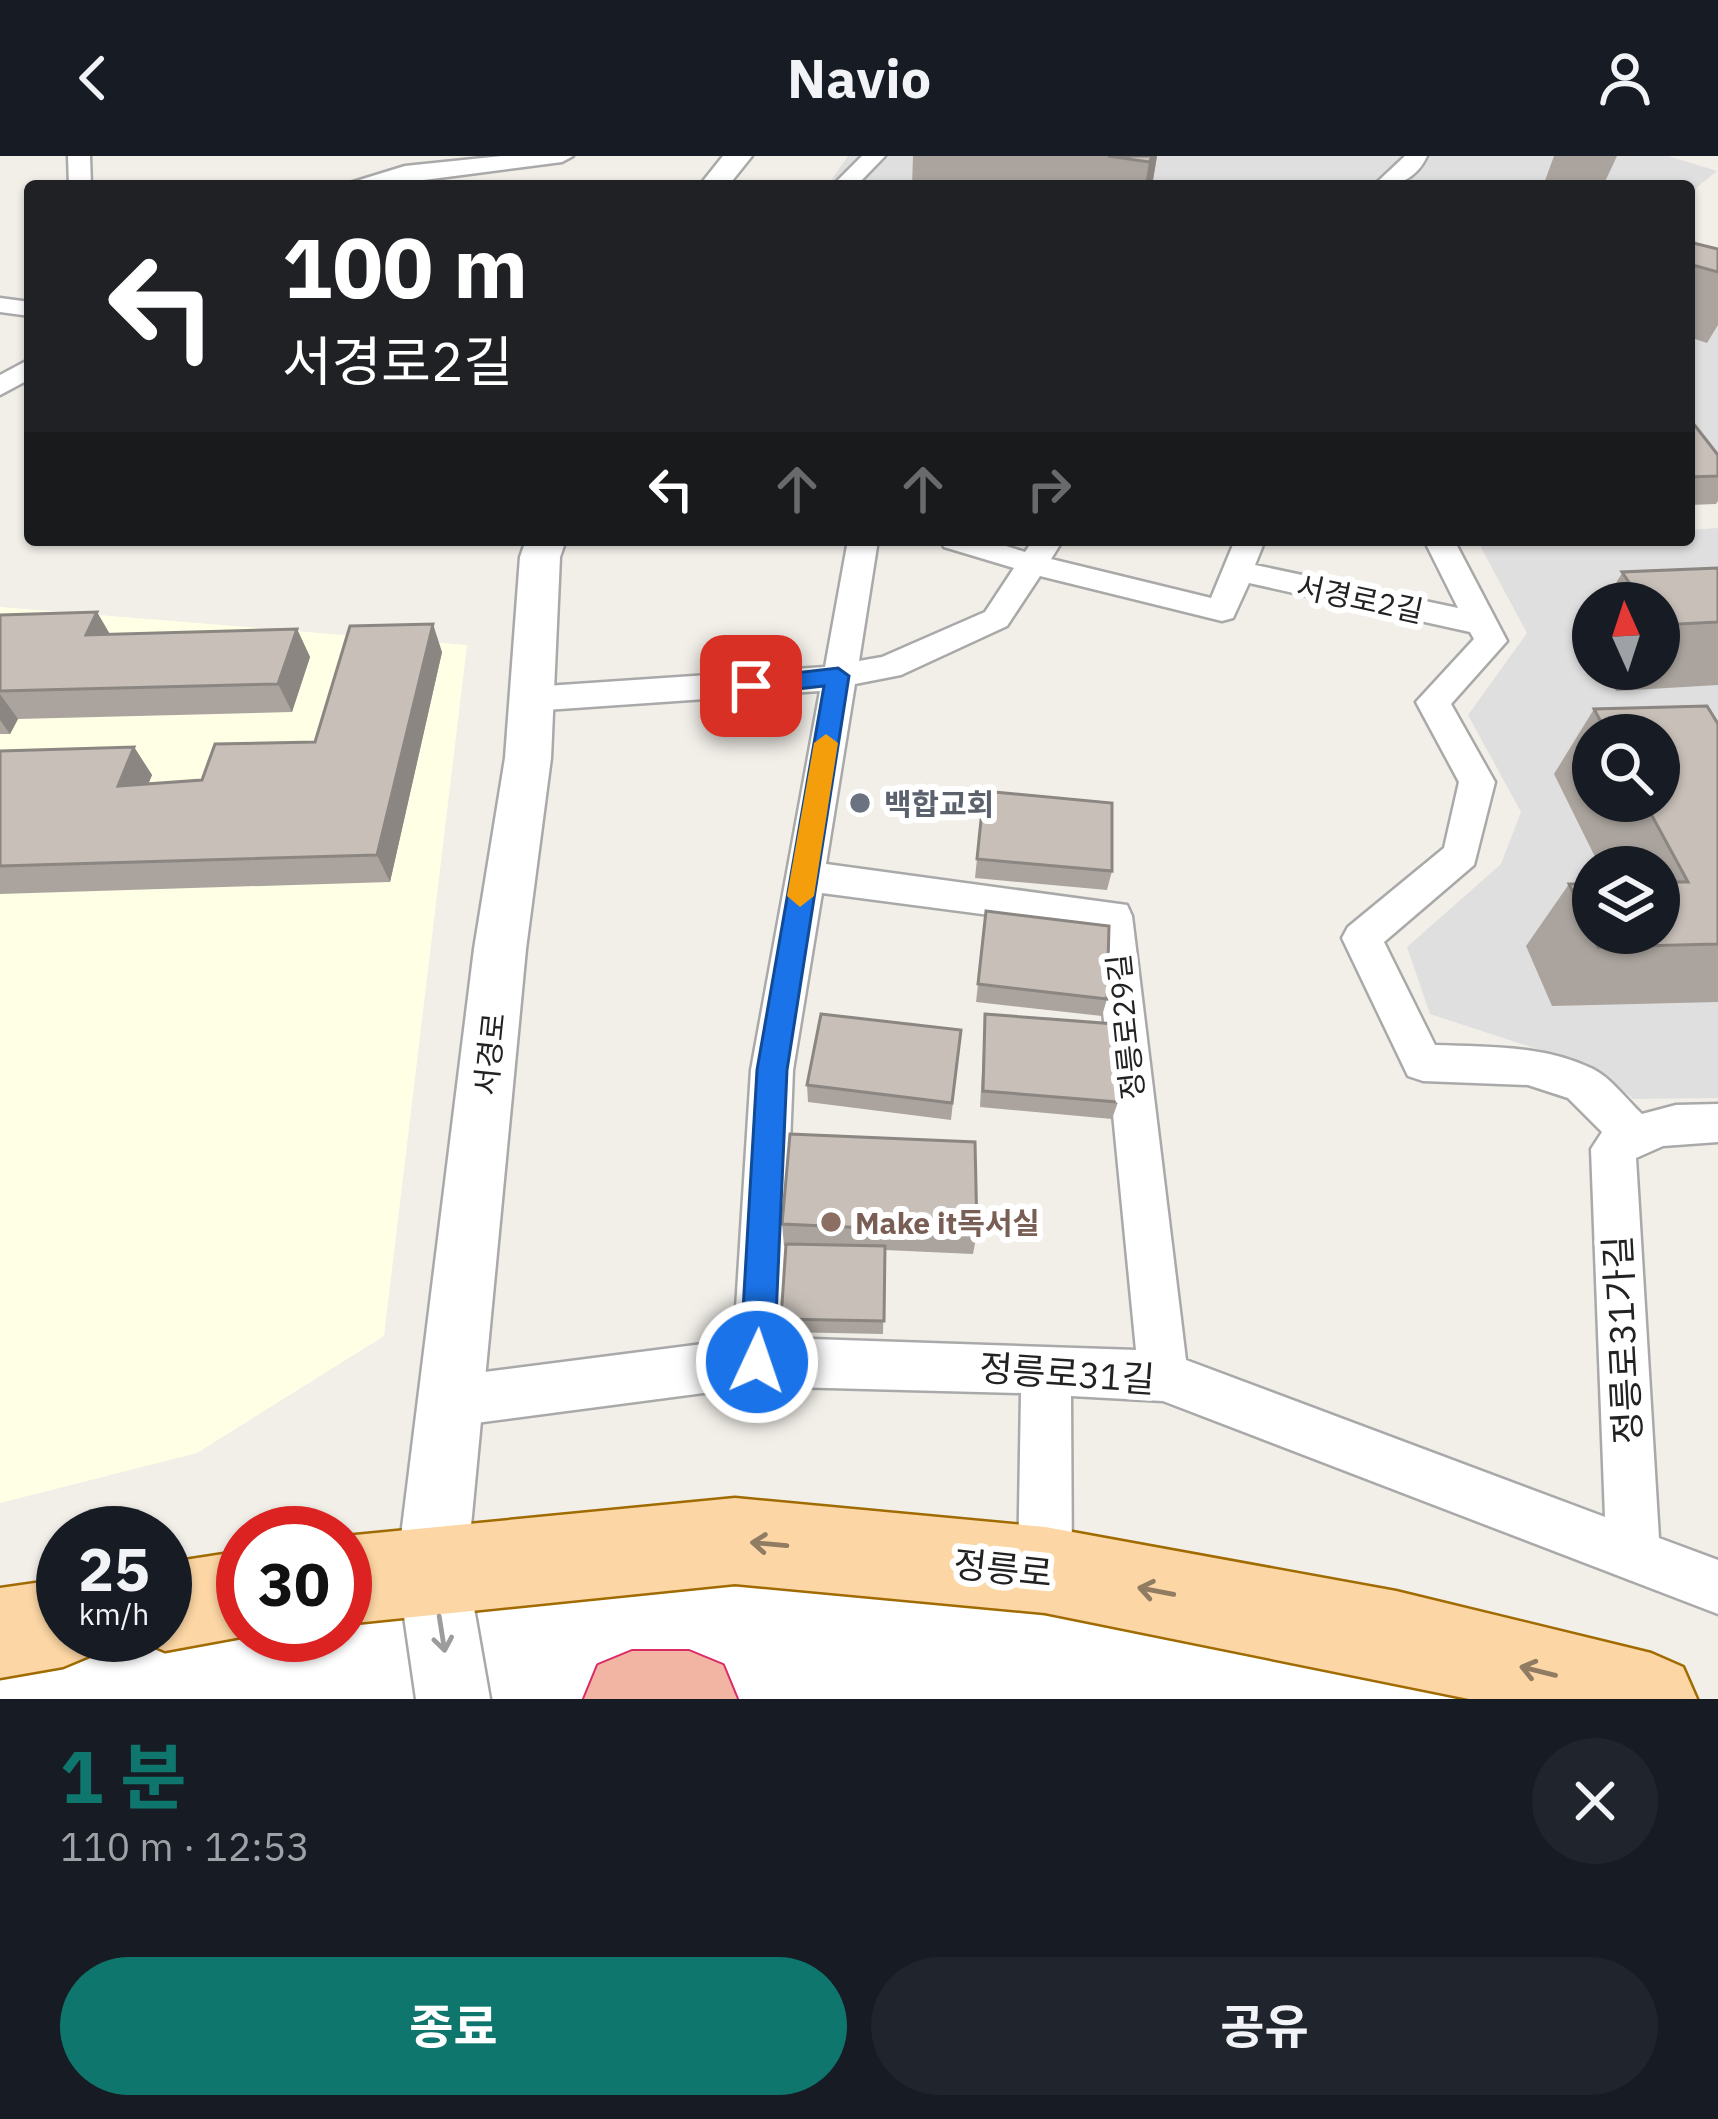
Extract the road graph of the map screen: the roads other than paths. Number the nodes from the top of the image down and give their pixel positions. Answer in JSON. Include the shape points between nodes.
{"nodes":[{"id":1,"x":562,"y":156,"type":"edge"},
{"id":2,"x":737,"y":156,"type":"edge"},
{"id":3,"x":874,"y":156,"type":"edge"},
{"id":4,"x":1416,"y":156,"type":"edge"},
{"id":5,"x":375,"y":180,"type":"edge"},
{"id":6,"x":718,"y":180,"type":"edge"},
{"id":7,"x":850,"y":180,"type":"edge"},
{"id":8,"x":1392,"y":180,"type":"edge"},
{"id":9,"x":544,"y":546,"type":"edge"},
{"id":10,"x":862,"y":546,"type":"edge"},
{"id":11,"x":998,"y":546,"type":"edge"},
{"id":12,"x":1248,"y":546,"type":"edge"},
{"id":13,"x":1441,"y":546,"type":"edge"},
{"id":14,"x":1040,"y":552,"type":"edge"},
{"id":15,"x":1238,"y":571,"type":"junction"},
{"id":16,"x":1482,"y":624,"type":"junction"},
{"id":17,"x":838,"y":676,"type":"junction"},
{"id":18,"x":532,"y":699,"type":"junction"},
{"id":19,"x":804,"y":875,"type":"junction"},
{"id":20,"x":1718,"y":1123,"type":"edge"},
{"id":21,"x":1633,"y":1134,"type":"junction"},
{"id":22,"x":757,"y":1362,"type":"junction"},
{"id":23,"x":1046,"y":1371,"type":"junction"},
{"id":24,"x":1163,"y":1376,"type":"junction"},
{"id":25,"x":453,"y":1401,"type":"junction"},
{"id":26,"x":1633,"y":1556,"type":"junction"},
{"id":27,"x":432,"y":1568,"type":"junction"},
{"id":28,"x":1045,"y":1570,"type":"junction"},
{"id":29,"x":372,"y":1576,"type":"edge"},
{"id":30,"x":1718,"y":1587,"type":"edge"},
{"id":31,"x":36,"y":1627,"type":"edge"},
{"id":32,"x":0,"y":1633,"type":"edge"},
{"id":33,"x":453,"y":1699,"type":"edge"},
{"id":34,"x":632,"y":1699,"type":"edge"},
{"id":35,"x":689,"y":1699,"type":"edge"},
{"id":36,"x":1651,"y":1699,"type":"edge"}],
"edges":[{"from":1,"to":5,"type":"street"},
{"from":2,"to":6,"type":"street"},
{"from":3,"to":7,"type":"street"},
{"from":4,"to":8,"type":"street"},
{"from":9,"to":18,"type":"street","name":"서경로"},
{"from":10,"to":17,"type":"street"},
{"from":11,"to":14,"type":"street"},
{"from":12,"to":15,"type":"street"},
{"from":13,"to":16,"type":"street"},
{"from":14,"to":15,"type":"street","via":[[1222,610]]},
{"from":14,"to":17,"type":"street","via":[[996,619],[889,667]]},
{"from":15,"to":16,"type":"street","name":"서경로2길"},
{"from":16,"to":21,"type":"street","via":[[1491,641],[1433,702],[1478,782],[1461,855],[1362,938],[1423,1063],[1528,1067],[1582,1084]]},
{"from":17,"to":18,"type":"street"},
{"from":17,"to":19,"type":"street"},
{"from":18,"to":25,"type":"street","name":"서경로"},
{"from":19,"to":22,"type":"street","via":[[772,1070]]},
{"from":19,"to":24,"type":"street","name":"정릉로29길","via":[[1113,916]]},
{"from":20,"to":21,"type":"street"},
{"from":21,"to":26,"type":"street","name":"정릉로31가길","via":[[1613,1149]]},
{"from":22,"to":23,"type":"street","name":"정릉로31길"},
{"from":22,"to":25,"type":"street","name":"정릉로31길"},
{"from":23,"to":24,"type":"street","name":"정릉로31길"},
{"from":23,"to":28,"type":"street"},
{"from":24,"to":26,"type":"street","name":"정릉로31길"},
{"from":25,"to":27,"type":"street","name":"서경로"},
{"from":26,"to":30,"type":"street","name":"정릉로31길"},
{"from":28,"to":27,"type":"main road","name":"정릉로","one_way":true,"via":[[735,1541]]},
{"from":27,"to":29,"type":"main road","name":"정릉로"},
{"from":27,"to":33,"type":"street","name":"서경로","one_way":true},
{"from":36,"to":28,"type":"main road","name":"정릉로","one_way":true,"via":[[1396,1636]]},
{"from":31,"to":32,"type":"main road"},
{"from":34,"to":35,"type":"highway"}]}
